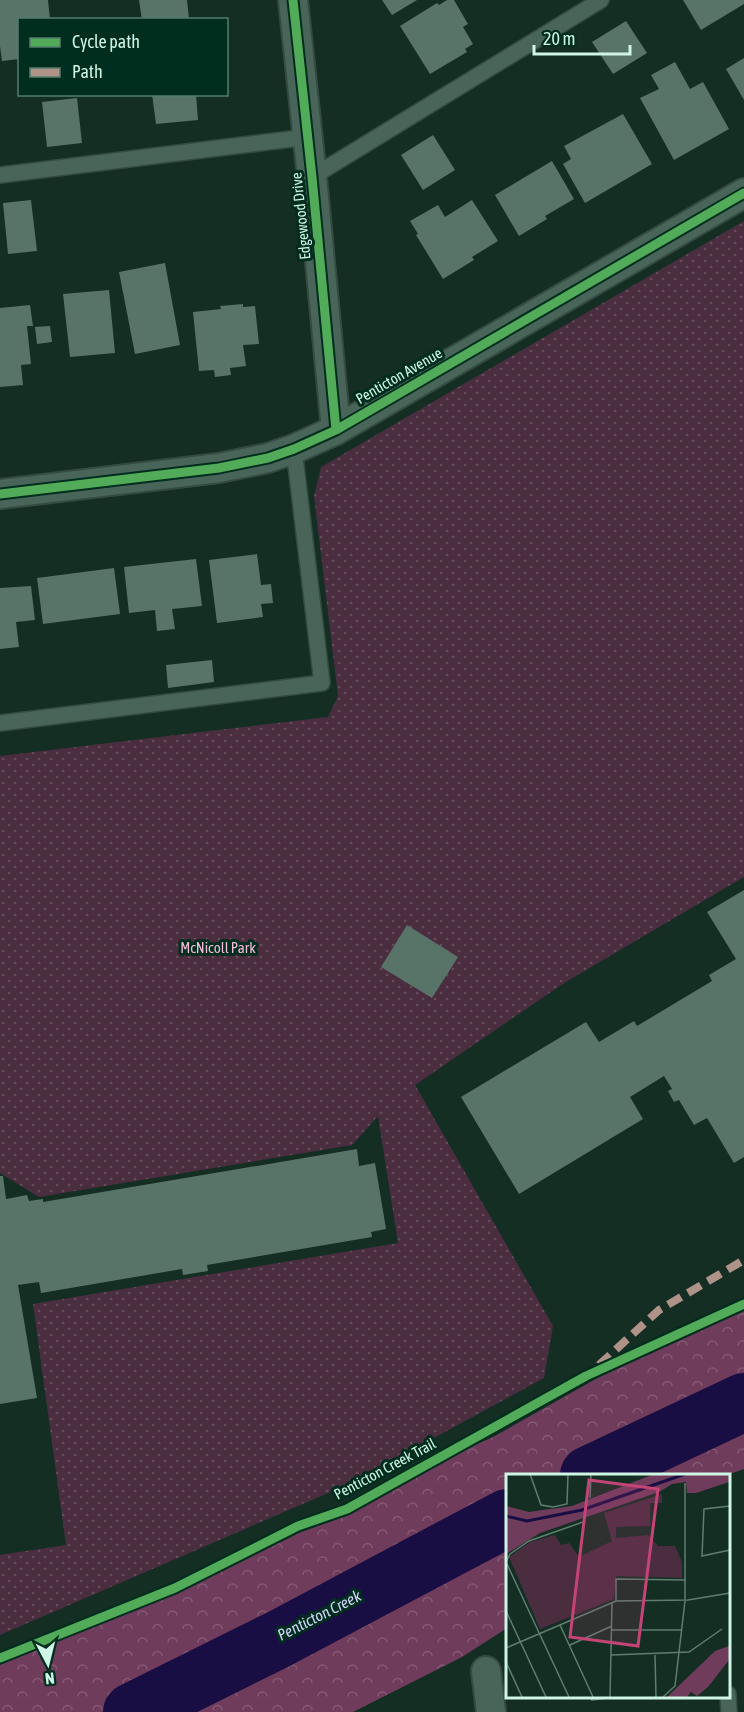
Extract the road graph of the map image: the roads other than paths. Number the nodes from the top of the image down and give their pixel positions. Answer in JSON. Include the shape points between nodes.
{"nodes":[{"id":1,"x":293,"y":0,"type":"edge"},
{"id":2,"x":601,"y":0,"type":"edge"},
{"id":3,"x":308,"y":136,"type":"junction"},
{"id":4,"x":0,"y":176,"type":"edge"},
{"id":5,"x":312,"y":177,"type":"junction"},
{"id":6,"x":744,"y":193,"type":"edge"},
{"id":7,"x":336,"y":430,"type":"junction"},
{"id":8,"x":294,"y":449,"type":"junction"},
{"id":9,"x":0,"y":494,"type":"edge"},
{"id":10,"x":0,"y":723,"type":"edge"},
{"id":11,"x":486,"y":1671,"type":"dead end"},
{"id":12,"x":728,"y":1697,"type":"edge"},
{"id":13,"x":490,"y":1712,"type":"edge"},
{"id":14,"x":729,"y":1712,"type":"edge"}],
"edges":[{"from":1,"to":3,"type":"street","name":"Edgewood Drive"},
{"from":2,"to":5,"type":"lane"},
{"from":3,"to":4,"type":"lane"},
{"from":3,"to":5,"type":"street","name":"Edgewood Drive"},
{"from":5,"to":7,"type":"street","name":"Edgewood Drive"},
{"from":6,"to":7,"type":"street","name":"Penticton Avenue"},
{"from":7,"to":8,"type":"street","name":"Penticton Avenue"},
{"from":8,"to":9,"type":"street","name":"Penticton Avenue","via":[[219,468]]},
{"from":8,"to":10,"type":"lane","via":[[322,683]]},
{"from":11,"to":13,"type":"street"},
{"from":12,"to":14,"type":"lane"}]}
